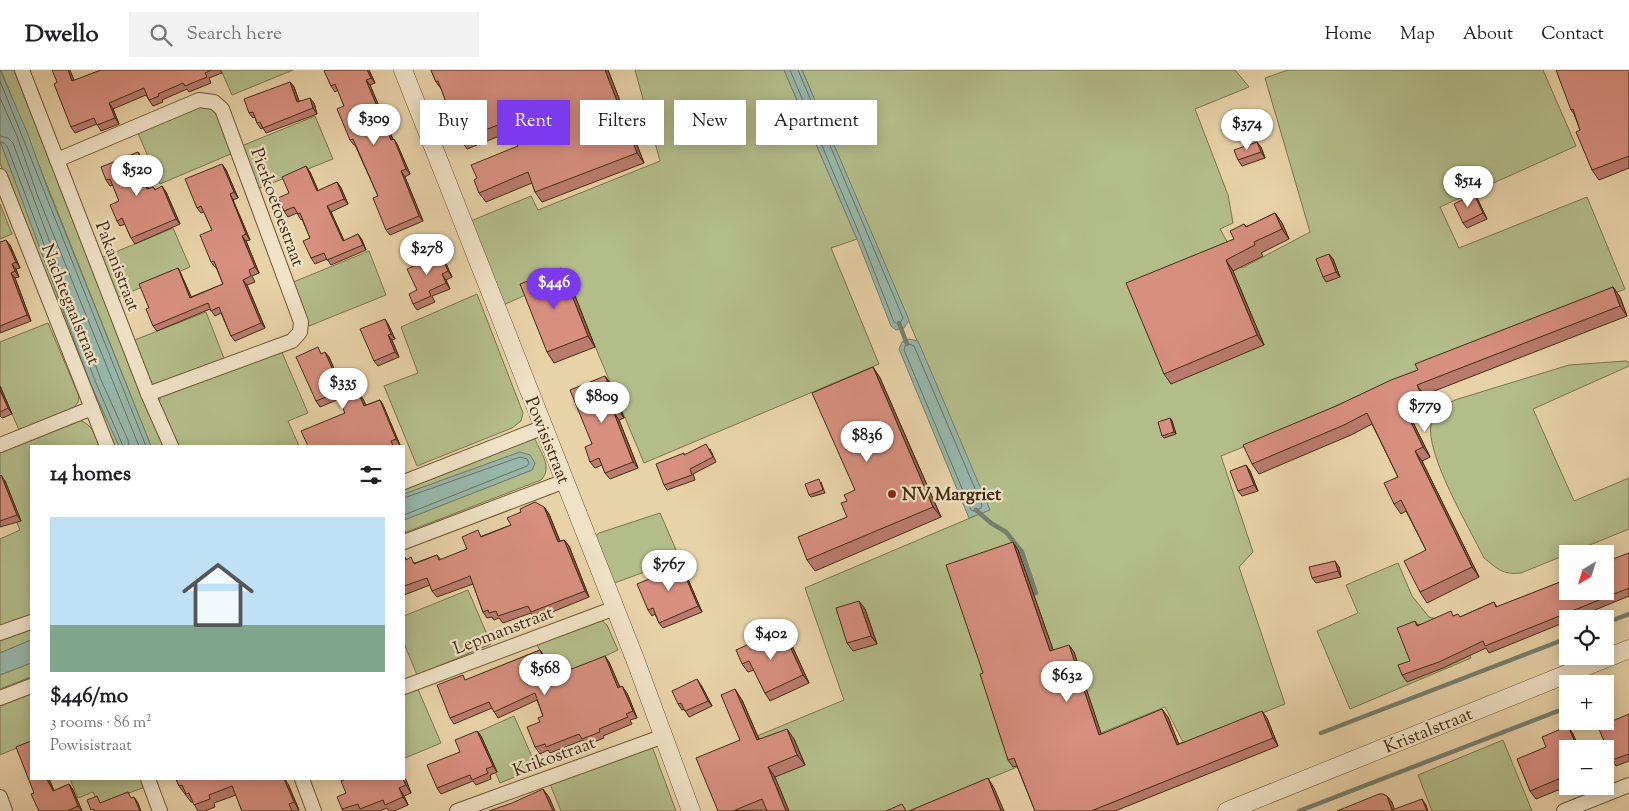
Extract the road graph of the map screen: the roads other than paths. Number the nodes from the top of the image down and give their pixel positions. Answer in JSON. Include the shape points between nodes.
{"nodes":[{"id":1,"x":22,"y":70,"type":"edge"},
{"id":2,"x":403,"y":70,"type":"edge"},
{"id":3,"x":57,"y":160,"type":"junction"},
{"id":4,"x":0,"y":176,"type":"edge"},
{"id":5,"x":148,"y":394,"type":"junction"},
{"id":6,"x":92,"y":408,"type":"junction"},
{"id":7,"x":544,"y":427,"type":"junction"},
{"id":8,"x":0,"y":445,"type":"edge"},
{"id":9,"x":107,"y":445,"type":"edge"},
{"id":10,"x":170,"y":445,"type":"edge"},
{"id":11,"x":564,"y":481,"type":"junction"},
{"id":12,"x":405,"y":482,"type":"edge"},
{"id":13,"x":405,"y":542,"type":"edge"},
{"id":14,"x":615,"y":608,"type":"junction"},
{"id":15,"x":30,"y":622,"type":"edge"},
{"id":16,"x":0,"y":634,"type":"edge"},
{"id":17,"x":1629,"y":649,"type":"edge"},
{"id":18,"x":30,"y":686,"type":"edge"},
{"id":19,"x":405,"y":688,"type":"edge"},
{"id":20,"x":0,"y":698,"type":"edge"},
{"id":21,"x":664,"y":736,"type":"junction"},
{"id":22,"x":148,"y":780,"type":"edge"},
{"id":23,"x":302,"y":780,"type":"edge"},
{"id":24,"x":1629,"y":785,"type":"edge"},
{"id":25,"x":0,"y":797,"type":"edge"},
{"id":26,"x":1591,"y":806,"type":"edge"},
{"id":27,"x":5,"y":811,"type":"edge"},
{"id":28,"x":160,"y":811,"type":"edge"},
{"id":29,"x":314,"y":811,"type":"edge"},
{"id":30,"x":457,"y":811,"type":"edge"},
{"id":31,"x":692,"y":811,"type":"edge"},
{"id":32,"x":1228,"y":811,"type":"edge"},
{"id":33,"x":1564,"y":811,"type":"edge"}],
"edges":[{"from":1,"to":3,"type":"street","name":"Pakanistraat"},
{"from":2,"to":7,"type":"street","name":"Powisistraat"},
{"from":3,"to":5,"type":"street","name":"Pakanistraat"},
{"from":3,"to":5,"type":"street","name":"Pierkoetoestraat","via":[[198,100],[214,102],[222,108],[301,322],[300,332],[292,341]]},
{"from":4,"to":6,"type":"street","name":"Nachtegaalstraat"},
{"from":5,"to":10,"type":"street","name":"Pakanistraat"},
{"from":6,"to":8,"type":"street"},
{"from":6,"to":9,"type":"street","name":"Nachtegaalstraat"},
{"from":7,"to":11,"type":"street","name":"Powisistraat"},
{"from":7,"to":12,"type":"street"},
{"from":11,"to":13,"type":"street"},
{"from":11,"to":14,"type":"street","name":"Powisistraat"},
{"from":14,"to":19,"type":"street","name":"Lepmanstraat"},
{"from":14,"to":21,"type":"street","name":"Powisistraat"},
{"from":15,"to":16,"type":"street"},
{"from":17,"to":32,"type":"street","name":"Kristalstraat"},
{"from":18,"to":20,"type":"street"},
{"from":21,"to":30,"type":"street","name":"Krikostraat"},
{"from":21,"to":31,"type":"street","name":"Powisistraat"},
{"from":22,"to":28,"type":"street"},
{"from":23,"to":29,"type":"street"},
{"from":24,"to":26,"type":"street"},
{"from":25,"to":27,"type":"street"},
{"from":26,"to":33,"type":"street"}]}
